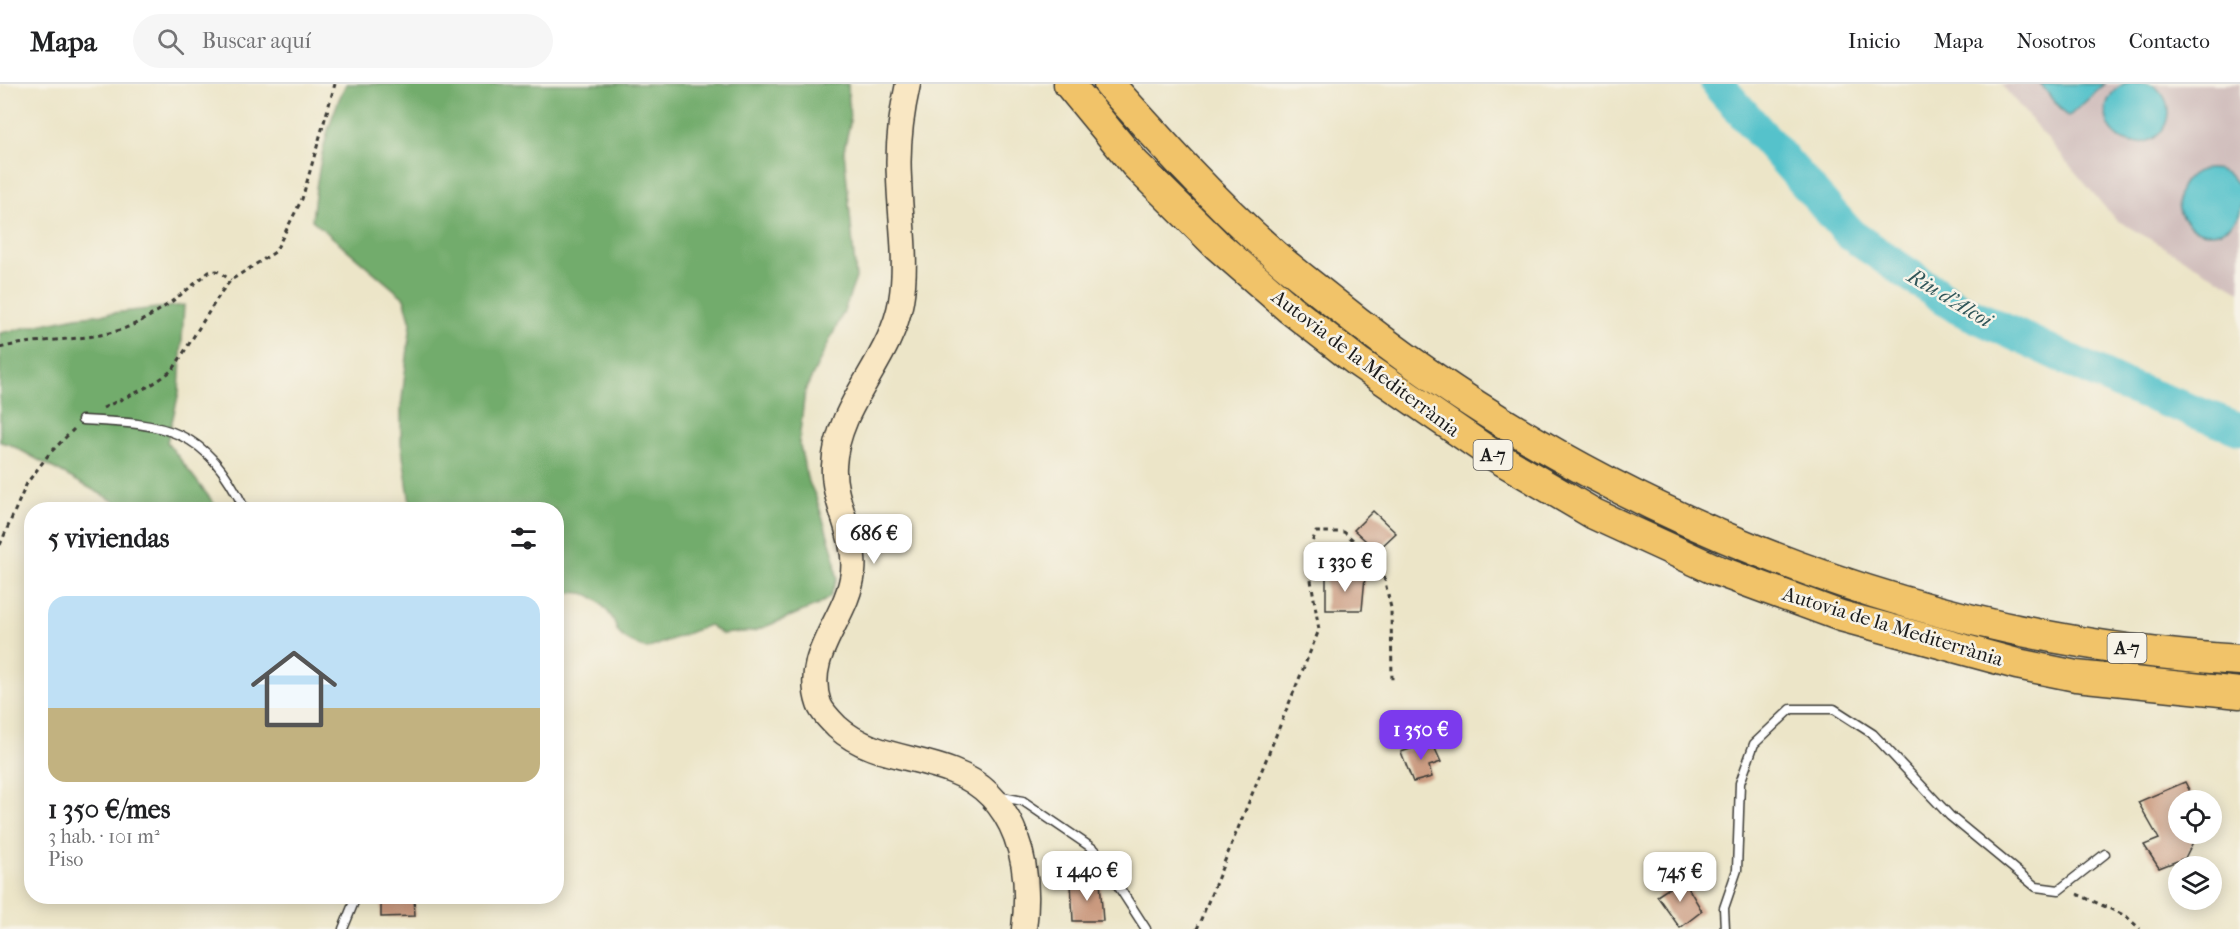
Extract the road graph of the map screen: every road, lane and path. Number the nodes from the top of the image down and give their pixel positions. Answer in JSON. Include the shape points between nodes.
{"nodes":[{"id":1,"x":335,"y":84,"type":"edge"},
{"id":2,"x":908,"y":84,"type":"edge"},
{"id":3,"x":1069,"y":84,"type":"edge"},
{"id":4,"x":1109,"y":84,"type":"edge"},
{"id":5,"x":231,"y":280,"type":"junction"},
{"id":6,"x":0,"y":348,"type":"edge"},
{"id":7,"x":82,"y":420,"type":"junction"},
{"id":8,"x":240,"y":502,"type":"edge"},
{"id":9,"x":0,"y":545,"type":"edge"},
{"id":10,"x":2240,"y":660,"type":"edge"},
{"id":11,"x":1392,"y":681,"type":"dead end"},
{"id":12,"x":2240,"y":693,"type":"edge"},
{"id":13,"x":991,"y":795,"type":"junction"},
{"id":14,"x":2105,"y":854,"type":"dead end"},
{"id":15,"x":2063,"y":887,"type":"junction"},
{"id":16,"x":353,"y":904,"type":"edge"},
{"id":17,"x":343,"y":929,"type":"edge"},
{"id":18,"x":1024,"y":929,"type":"edge"},
{"id":19,"x":1146,"y":929,"type":"edge"},
{"id":20,"x":1197,"y":929,"type":"edge"},
{"id":21,"x":1725,"y":929,"type":"edge"},
{"id":22,"x":2140,"y":929,"type":"edge"}],
"edges":[{"from":1,"to":5,"type":"path","via":[[302,199],[275,252]]},
{"from":2,"to":13,"type":"street","via":[[898,148],[905,244],[901,303],[894,326],[841,428],[836,447],[836,493],[854,558],[853,575],[819,655],[815,690],[831,721],[859,742],[953,771]]},
{"from":3,"to":12,"type":"highway","name":"Autovia de la Mediterrània","number":"A-7","via":[[1135,164],[1249,274],[1358,362],[1490,453],[1594,514],[1716,570],[1841,616],[2018,664],[2122,682]]},
{"from":4,"to":10,"type":"highway","name":"Autovia de la Mediterrània","number":"A-7","via":[[1186,170],[1269,250],[1422,371],[1494,418],[1649,505],[1740,544],[1912,604],[2078,642]]},
{"from":5,"to":6,"type":"path","via":[[217,271],[209,273],[136,324],[118,330],[32,340]]},
{"from":5,"to":7,"type":"path","via":[[169,373],[152,387]]},
{"from":7,"to":8,"type":"lane","via":[[141,423],[181,433],[193,440],[224,473]]},
{"from":7,"to":9,"type":"path","via":[[27,483]]},
{"from":11,"to":20,"type":"path","via":[[1391,608],[1381,565],[1344,532],[1316,532],[1307,555],[1319,630]]},
{"from":13,"to":18,"type":"street","via":[[1005,811],[1024,857]]},
{"from":13,"to":19,"type":"lane","via":[[1023,801],[1095,850]]},
{"from":14,"to":15,"type":"lane"},
{"from":15,"to":21,"type":"lane","via":[[2036,887],[1950,816],[1873,734],[1834,709],[1791,710],[1754,744],[1740,783],[1737,870],[1724,908]]},
{"from":15,"to":22,"type":"path","via":[[2126,916]]},
{"from":16,"to":17,"type":"lane"}]}
